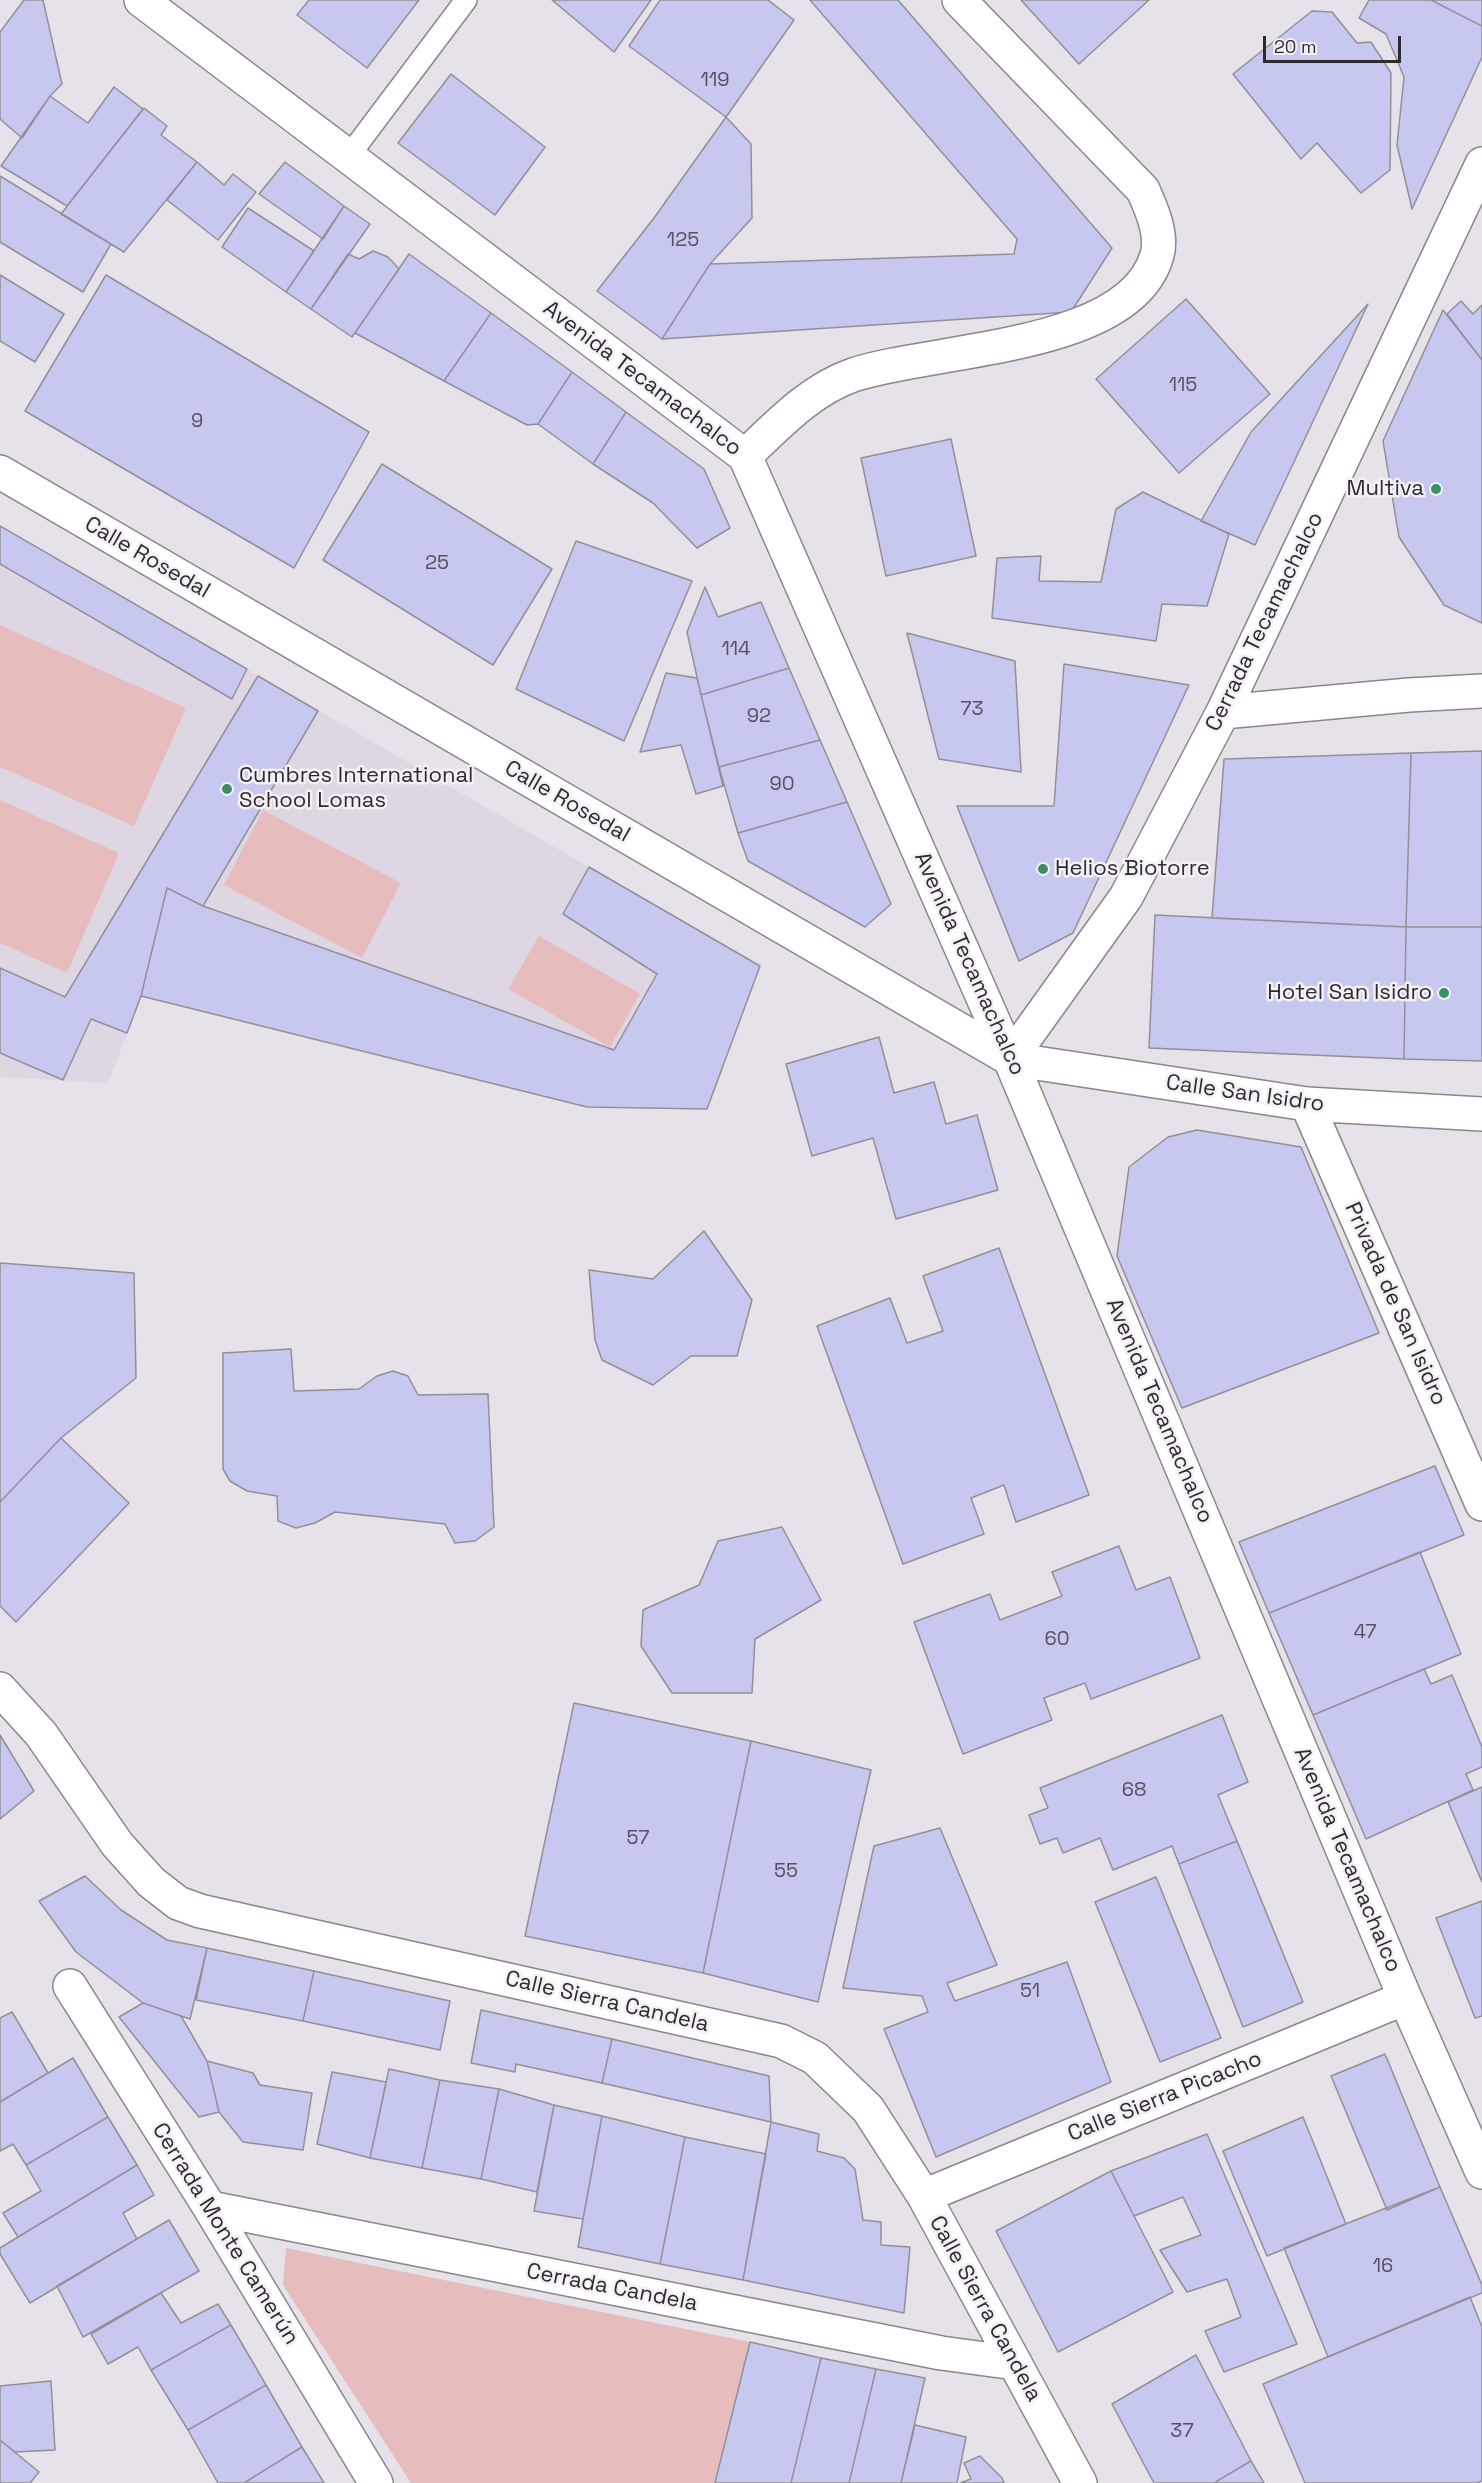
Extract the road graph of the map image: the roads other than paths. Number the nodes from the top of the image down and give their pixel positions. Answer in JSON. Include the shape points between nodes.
{"nodes":[{"id":1,"x":141,"y":0,"type":"edge"},
{"id":2,"x":466,"y":0,"type":"edge"},
{"id":3,"x":959,"y":0,"type":"edge"},
{"id":4,"x":348,"y":157,"type":"junction"},
{"id":5,"x":1482,"y":164,"type":"edge"},
{"id":6,"x":745,"y":456,"type":"junction"},
{"id":7,"x":0,"y":472,"type":"edge"},
{"id":8,"x":1482,"y":691,"type":"edge"},
{"id":9,"x":1223,"y":712,"type":"junction"},
{"id":10,"x":1010,"y":1059,"type":"junction"},
{"id":11,"x":1307,"y":1104,"type":"junction"},
{"id":12,"x":1482,"y":1114,"type":"edge"},
{"id":13,"x":1482,"y":1504,"type":"edge"},
{"id":14,"x":0,"y":1689,"type":"edge"},
{"id":15,"x":70,"y":1986,"type":"dead end"},
{"id":16,"x":1405,"y":1998,"type":"junction"},
{"id":17,"x":1482,"y":2172,"type":"edge"},
{"id":18,"x":924,"y":2196,"type":"junction"},
{"id":19,"x":210,"y":2208,"type":"junction"},
{"id":20,"x":1015,"y":2363,"type":"junction"},
{"id":21,"x":376,"y":2483,"type":"edge"},
{"id":22,"x":1080,"y":2483,"type":"edge"}],
"edges":[{"from":1,"to":4,"type":"street","name":"Avenida Tecamachalco"},
{"from":2,"to":4,"type":"lane"},
{"from":3,"to":6,"type":"street","via":[[1143,190],[1156,218],[1158,253],[1142,286],[1108,312],[1060,332],[852,375],[809,397]]},
{"from":4,"to":6,"type":"street","name":"Avenida Tecamachalco"},
{"from":5,"to":9,"type":"street","name":"Cerrada Tecamachalco"},
{"from":6,"to":10,"type":"street","name":"Avenida Tecamachalco"},
{"from":7,"to":10,"type":"street","name":"Calle Rosedal"},
{"from":8,"to":9,"type":"street"},
{"from":9,"to":10,"type":"street","name":"Cerrada Tecamachalco","via":[[1126,897]]},
{"from":10,"to":11,"type":"street","name":"Calle San Isidro"},
{"from":10,"to":16,"type":"street","name":"Avenida Tecamachalco"},
{"from":11,"to":12,"type":"street","name":"Calle San Isidro"},
{"from":11,"to":13,"type":"street","name":"Privada de San Isidro"},
{"from":14,"to":18,"type":"street","name":"Calle Sierra Candela","via":[[41,1734],[117,1844],[151,1882],[178,1903],[212,1914],[781,2042],[815,2058],[868,2109]]},
{"from":15,"to":19,"type":"street","name":"Cerrada Monte Camerún"},
{"from":16,"to":17,"type":"street","name":"Avenida Tecamachalco"},
{"from":16,"to":18,"type":"street","name":"Calle Sierra Picacho"},
{"from":18,"to":20,"type":"street","name":"Calle Sierra Candela"},
{"from":19,"to":20,"type":"street","name":"Cerrada Candela","via":[[941,2353]]},
{"from":19,"to":21,"type":"street","name":"Cerrada Monte Camerún"},
{"from":20,"to":22,"type":"street","name":"Calle Sierra Candela"}]}
